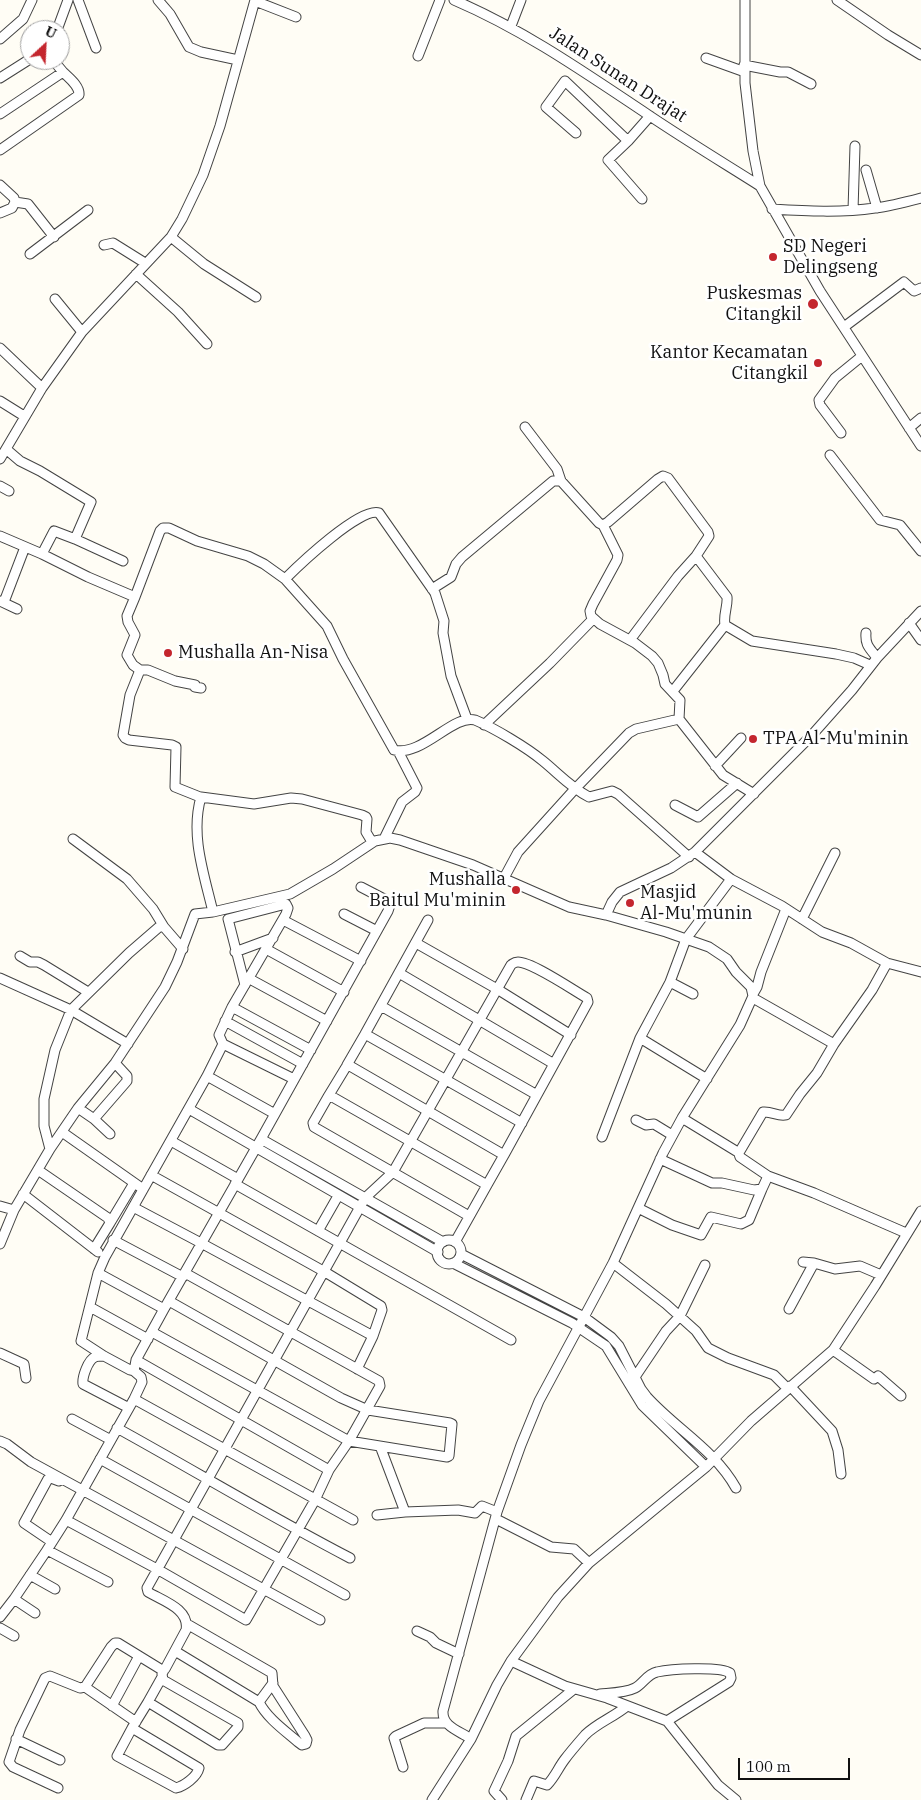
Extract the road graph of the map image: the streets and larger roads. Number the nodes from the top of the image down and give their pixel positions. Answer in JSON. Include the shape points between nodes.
{"nodes":[{"id":1,"x":32,"y":0,"type":"edge"},
{"id":2,"x":68,"y":0,"type":"edge"},
{"id":3,"x":78,"y":0,"type":"edge"},
{"id":4,"x":158,"y":0,"type":"edge"},
{"id":5,"x":255,"y":0,"type":"edge"},
{"id":6,"x":440,"y":0,"type":"edge"},
{"id":7,"x":454,"y":0,"type":"edge"},
{"id":8,"x":521,"y":0,"type":"edge"},
{"id":9,"x":745,"y":0,"type":"edge"},
{"id":10,"x":843,"y":2,"type":"edge"},
{"id":11,"x":296,"y":17,"type":"dead end"},
{"id":12,"x":61,"y":20,"type":"edge"},
{"id":13,"x":511,"y":26,"type":"junction"},
{"id":14,"x":0,"y":39,"type":"edge"},
{"id":15,"x":96,"y":48,"type":"dead end"},
{"id":16,"x":921,"y":55,"type":"edge"},
{"id":17,"x":418,"y":56,"type":"dead end"},
{"id":18,"x":706,"y":58,"type":"dead end"},
{"id":19,"x":238,"y":60,"type":"junction"},
{"id":20,"x":20,"y":65,"type":"edge"},
{"id":21,"x":576,"y":66,"type":"junction"},
{"id":22,"x":744,"y":68,"type":"junction"},
{"id":23,"x":63,"y":72,"type":"joint"},
{"id":24,"x":0,"y":78,"type":"edge"},
{"id":25,"x":565,"y":81,"type":"junction"},
{"id":26,"x":811,"y":84,"type":"dead end"},
{"id":27,"x":0,"y":114,"type":"edge"},
{"id":28,"x":650,"y":116,"type":"junction"},
{"id":29,"x":576,"y":133,"type":"dead end"},
{"id":30,"x":628,"y":141,"type":"junction"},
{"id":31,"x":855,"y":146,"type":"dead end"},
{"id":32,"x":0,"y":150,"type":"edge"},
{"id":33,"x":866,"y":170,"type":"dead end"},
{"id":34,"x":0,"y":185,"type":"edge"},
{"id":35,"x":760,"y":186,"type":"junction"},
{"id":36,"x":921,"y":198,"type":"edge"},
{"id":37,"x":642,"y":199,"type":"dead end"},
{"id":38,"x":15,"y":202,"type":"junction"},
{"id":39,"x":877,"y":208,"type":"junction"},
{"id":40,"x":772,"y":209,"type":"junction"},
{"id":41,"x":88,"y":210,"type":"dead end"},
{"id":42,"x":854,"y":210,"type":"junction"},
{"id":43,"x":0,"y":213,"type":"edge"},
{"id":44,"x":54,"y":237,"type":"junction"},
{"id":45,"x":170,"y":237,"type":"junction"},
{"id":46,"x":104,"y":245,"type":"dead end"},
{"id":47,"x":30,"y":254,"type":"dead end"},
{"id":48,"x":146,"y":263,"type":"junction"},
{"id":49,"x":136,"y":274,"type":"junction"},
{"id":50,"x":921,"y":288,"type":"edge"},
{"id":51,"x":256,"y":297,"type":"dead end"},
{"id":52,"x":55,"y":299,"type":"dead end"},
{"id":53,"x":844,"y":327,"type":"junction"},
{"id":54,"x":82,"y":332,"type":"junction"},
{"id":55,"x":207,"y":344,"type":"dead end"},
{"id":56,"x":0,"y":348,"type":"edge"},
{"id":57,"x":862,"y":356,"type":"junction"},
{"id":58,"x":42,"y":388,"type":"junction"},
{"id":59,"x":0,"y":401,"type":"edge"},
{"id":60,"x":24,"y":416,"type":"junction"},
{"id":61,"x":921,"y":418,"type":"edge"},
{"id":62,"x":524,"y":427,"type":"dead end"},
{"id":63,"x":909,"y":428,"type":"junction"},
{"id":64,"x":841,"y":433,"type":"dead end"},
{"id":65,"x":921,"y":446,"type":"edge"},
{"id":66,"x":6,"y":449,"type":"junction"},
{"id":67,"x":830,"y":455,"type":"dead end"},
{"id":68,"x":0,"y":459,"type":"edge"},
{"id":69,"x":561,"y":481,"type":"junction"},
{"id":70,"x":0,"y":486,"type":"edge"},
{"id":71,"x":9,"y":491,"type":"dead end"},
{"id":72,"x":603,"y":525,"type":"junction"},
{"id":73,"x":0,"y":536,"type":"edge"},
{"id":74,"x":75,"y":538,"type":"junction"},
{"id":75,"x":25,"y":547,"type":"junction"},
{"id":76,"x":921,"y":551,"type":"edge"},
{"id":77,"x":42,"y":554,"type":"junction"},
{"id":78,"x":696,"y":556,"type":"junction"},
{"id":79,"x":122,"y":561,"type":"dead end"},
{"id":80,"x":285,"y":579,"type":"junction"},
{"id":81,"x":432,"y":589,"type":"junction"},
{"id":82,"x":135,"y":597,"type":"junction"},
{"id":83,"x":2,"y":602,"type":"edge"},
{"id":84,"x":17,"y":609,"type":"dead end"},
{"id":85,"x":921,"y":612,"type":"edge"},
{"id":86,"x":593,"y":619,"type":"junction"},
{"id":87,"x":909,"y":623,"type":"junction"},
{"id":88,"x":725,"y":625,"type":"junction"},
{"id":89,"x":866,"y":633,"type":"dead end"},
{"id":90,"x":630,"y":640,"type":"junction"},
{"id":91,"x":921,"y":640,"type":"edge"},
{"id":92,"x":877,"y":658,"type":"junction"},
{"id":93,"x":870,"y":665,"type":"junction"},
{"id":94,"x":140,"y":670,"type":"junction"},
{"id":95,"x":201,"y":688,"type":"dead end"},
{"id":96,"x":673,"y":691,"type":"junction"},
{"id":97,"x":467,"y":719,"type":"junction"},
{"id":98,"x":679,"y":719,"type":"junction"},
{"id":99,"x":484,"y":725,"type":"junction"},
{"id":100,"x":741,"y":738,"type":"dead end"},
{"id":101,"x":398,"y":751,"type":"junction"},
{"id":102,"x":715,"y":766,"type":"junction"},
{"id":103,"x":737,"y":783,"type":"junction"},
{"id":104,"x":574,"y":790,"type":"junction"},
{"id":105,"x":754,"y":794,"type":"junction"},
{"id":106,"x":200,"y":798,"type":"junction"},
{"id":107,"x":675,"y":805,"type":"dead end"},
{"id":108,"x":73,"y":839,"type":"dead end"},
{"id":109,"x":384,"y":839,"type":"junction"},
{"id":110,"x":372,"y":842,"type":"junction"},
{"id":111,"x":835,"y":853,"type":"dead end"},
{"id":112,"x":692,"y":854,"type":"junction"},
{"id":113,"x":504,"y":878,"type":"junction"},
{"id":114,"x":731,"y":879,"type":"junction"},
{"id":115,"x":361,"y":887,"type":"dead end"},
{"id":116,"x":786,"y":909,"type":"junction"},
{"id":117,"x":212,"y":912,"type":"junction"},
{"id":118,"x":344,"y":914,"type":"dead end"},
{"id":119,"x":606,"y":915,"type":"junction"},
{"id":120,"x":802,"y":919,"type":"junction"},
{"id":121,"x":282,"y":920,"type":"junction"},
{"id":122,"x":428,"y":920,"type":"dead end"},
{"id":123,"x":164,"y":927,"type":"junction"},
{"id":124,"x":378,"y":932,"type":"junction"},
{"id":125,"x":273,"y":938,"type":"junction"},
{"id":126,"x":686,"y":939,"type":"junction"},
{"id":127,"x":416,"y":943,"type":"junction"},
{"id":128,"x":183,"y":949,"type":"junction"},
{"id":129,"x":266,"y":949,"type":"junction"},
{"id":130,"x":235,"y":952,"type":"junction"},
{"id":131,"x":20,"y":956,"type":"dead end"},
{"id":132,"x":361,"y":961,"type":"junction"},
{"id":133,"x":886,"y":963,"type":"junction"},
{"id":134,"x":921,"y":972,"type":"edge"},
{"id":135,"x":399,"y":973,"type":"junction"},
{"id":136,"x":1,"y":981,"type":"edge"},
{"id":137,"x":246,"y":981,"type":"junction"},
{"id":138,"x":670,"y":982,"type":"junction"},
{"id":139,"x":497,"y":990,"type":"junction"},
{"id":140,"x":88,"y":992,"type":"junction"},
{"id":141,"x":344,"y":992,"type":"junction"},
{"id":142,"x":694,"y":994,"type":"dead end"},
{"id":143,"x":753,"y":996,"type":"junction"},
{"id":144,"x":381,"y":1006,"type":"junction"},
{"id":145,"x":232,"y":1007,"type":"junction"},
{"id":146,"x":71,"y":1010,"type":"junction"},
{"id":147,"x":479,"y":1020,"type":"junction"},
{"id":148,"x":226,"y":1021,"type":"junction"},
{"id":149,"x":327,"y":1021,"type":"junction"},
{"id":150,"x":365,"y":1034,"type":"junction"},
{"id":151,"x":571,"y":1035,"type":"junction"},
{"id":152,"x":640,"y":1038,"type":"junction"},
{"id":153,"x":128,"y":1044,"type":"junction"},
{"id":154,"x":223,"y":1044,"type":"junction"},
{"id":155,"x":834,"y":1044,"type":"junction"},
{"id":156,"x":311,"y":1050,"type":"junction"},
{"id":157,"x":462,"y":1050,"type":"junction"},
{"id":158,"x":115,"y":1063,"type":"junction"},
{"id":159,"x":303,"y":1064,"type":"junction"},
{"id":160,"x":554,"y":1064,"type":"junction"},
{"id":161,"x":347,"y":1065,"type":"junction"},
{"id":162,"x":207,"y":1076,"type":"junction"},
{"id":163,"x":294,"y":1079,"type":"junction"},
{"id":164,"x":707,"y":1080,"type":"junction"},
{"id":165,"x":445,"y":1081,"type":"junction"},
{"id":166,"x":537,"y":1094,"type":"junction"},
{"id":167,"x":329,"y":1095,"type":"junction"},
{"id":168,"x":78,"y":1108,"type":"junction"},
{"id":169,"x":189,"y":1109,"type":"junction"},
{"id":170,"x":428,"y":1111,"type":"junction"},
{"id":171,"x":275,"y":1114,"type":"junction"},
{"id":172,"x":682,"y":1118,"type":"junction"},
{"id":173,"x":94,"y":1119,"type":"junction"},
{"id":174,"x":636,"y":1120,"type":"dead end"},
{"id":175,"x":522,"y":1123,"type":"junction"},
{"id":176,"x":62,"y":1132,"type":"junction"},
{"id":177,"x":110,"y":1134,"type":"dead end"},
{"id":178,"x":672,"y":1135,"type":"junction"},
{"id":179,"x":602,"y":1137,"type":"dead end"},
{"id":180,"x":261,"y":1139,"type":"junction"},
{"id":181,"x":171,"y":1141,"type":"junction"},
{"id":182,"x":412,"y":1142,"type":"junction"},
{"id":183,"x":50,"y":1149,"type":"junction"},
{"id":184,"x":256,"y":1149,"type":"junction"},
{"id":185,"x":738,"y":1151,"type":"junction"},
{"id":186,"x":504,"y":1155,"type":"junction"},
{"id":187,"x":660,"y":1159,"type":"junction"},
{"id":188,"x":38,"y":1170,"type":"junction"},
{"id":189,"x":393,"y":1172,"type":"junction"},
{"id":190,"x":151,"y":1174,"type":"junction"},
{"id":191,"x":768,"y":1176,"type":"junction"},
{"id":192,"x":236,"y":1182,"type":"junction"},
{"id":193,"x":134,"y":1183,"type":"junction"},
{"id":194,"x":487,"y":1185,"type":"junction"},
{"id":195,"x":143,"y":1189,"type":"junction"},
{"id":196,"x":762,"y":1189,"type":"junction"},
{"id":197,"x":23,"y":1194,"type":"junction"},
{"id":198,"x":338,"y":1196,"type":"junction"},
{"id":199,"x":366,"y":1198,"type":"junction"},
{"id":200,"x":0,"y":1206,"type":"edge"},
{"id":201,"x":132,"y":1208,"type":"junction"},
{"id":202,"x":360,"y":1208,"type":"junction"},
{"id":203,"x":638,"y":1208,"type":"junction"},
{"id":204,"x":14,"y":1210,"type":"junction"},
{"id":205,"x":921,"y":1211,"type":"edge"},
{"id":206,"x":219,"y":1213,"type":"junction"},
{"id":207,"x":469,"y":1216,"type":"junction"},
{"id":208,"x":110,"y":1223,"type":"junction"},
{"id":209,"x":318,"y":1230,"type":"junction"},
{"id":210,"x":906,"y":1233,"type":"junction"},
{"id":211,"x":114,"y":1240,"type":"junction"},
{"id":212,"x":443,"y":1242,"type":"junction"},
{"id":213,"x":455,"y":1242,"type":"junction"},
{"id":214,"x":202,"y":1243,"type":"junction"},
{"id":215,"x":341,"y":1243,"type":"junction"},
{"id":216,"x":0,"y":1244,"type":"edge"},
{"id":217,"x":94,"y":1249,"type":"junction"},
{"id":218,"x":438,"y":1252,"type":"junction"},
{"id":219,"x":461,"y":1254,"type":"junction"},
{"id":220,"x":105,"y":1257,"type":"junction"},
{"id":221,"x":613,"y":1262,"type":"junction"},
{"id":222,"x":803,"y":1262,"type":"dead end"},
{"id":223,"x":453,"y":1263,"type":"junction"},
{"id":224,"x":814,"y":1263,"type":"junction"},
{"id":225,"x":705,"y":1265,"type":"dead end"},
{"id":226,"x":325,"y":1272,"type":"junction"},
{"id":227,"x":98,"y":1273,"type":"junction"},
{"id":228,"x":184,"y":1275,"type":"junction"},
{"id":229,"x":881,"y":1275,"type":"junction"},
{"id":230,"x":169,"y":1301,"type":"junction"},
{"id":231,"x":308,"y":1302,"type":"junction"},
{"id":232,"x":90,"y":1307,"type":"junction"},
{"id":233,"x":789,"y":1309,"type":"dead end"},
{"id":234,"x":164,"y":1310,"type":"junction"},
{"id":235,"x":680,"y":1316,"type":"junction"},
{"id":236,"x":584,"y":1317,"type":"junction"},
{"id":237,"x":578,"y":1328,"type":"junction"},
{"id":238,"x":292,"y":1331,"type":"junction"},
{"id":239,"x":150,"y":1336,"type":"junction"},
{"id":240,"x":373,"y":1336,"type":"junction"},
{"id":241,"x":511,"y":1340,"type":"dead end"},
{"id":242,"x":833,"y":1350,"type":"junction"},
{"id":243,"x":0,"y":1353,"type":"edge"},
{"id":244,"x":104,"y":1356,"type":"junction"},
{"id":245,"x":136,"y":1360,"type":"junction"},
{"id":246,"x":275,"y":1361,"type":"junction"},
{"id":247,"x":357,"y":1369,"type":"junction"},
{"id":248,"x":134,"y":1371,"type":"junction"},
{"id":249,"x":635,"y":1377,"type":"junction"},
{"id":250,"x":26,"y":1378,"type":"dead end"},
{"id":251,"x":788,"y":1387,"type":"junction"},
{"id":252,"x":259,"y":1390,"type":"junction"},
{"id":253,"x":901,"y":1396,"type":"dead end"},
{"id":254,"x":134,"y":1399,"type":"junction"},
{"id":255,"x":129,"y":1408,"type":"junction"},
{"id":256,"x":368,"y":1410,"type":"junction"},
{"id":257,"x":72,"y":1419,"type":"dead end"},
{"id":258,"x":242,"y":1419,"type":"junction"},
{"id":259,"x":117,"y":1428,"type":"junction"},
{"id":260,"x":111,"y":1440,"type":"junction"},
{"id":261,"x":0,"y":1441,"type":"edge"},
{"id":262,"x":349,"y":1441,"type":"junction"},
{"id":263,"x":380,"y":1446,"type":"junction"},
{"id":264,"x":224,"y":1450,"type":"junction"},
{"id":265,"x":100,"y":1459,"type":"junction"},
{"id":266,"x":715,"y":1459,"type":"junction"},
{"id":267,"x":706,"y":1467,"type":"junction"},
{"id":268,"x":328,"y":1470,"type":"junction"},
{"id":269,"x":842,"y":1474,"type":"dead end"},
{"id":270,"x":208,"y":1478,"type":"junction"},
{"id":271,"x":736,"y":1488,"type":"dead end"},
{"id":272,"x":82,"y":1491,"type":"junction"},
{"id":273,"x":315,"y":1500,"type":"junction"},
{"id":274,"x":191,"y":1508,"type":"junction"},
{"id":275,"x":405,"y":1512,"type":"junction"},
{"id":276,"x":377,"y":1515,"type":"dead end"},
{"id":277,"x":496,"y":1516,"type":"junction"},
{"id":278,"x":66,"y":1520,"type":"junction"},
{"id":279,"x":353,"y":1520,"type":"dead end"},
{"id":280,"x":298,"y":1530,"type":"junction"},
{"id":281,"x":174,"y":1539,"type":"junction"},
{"id":282,"x":50,"y":1546,"type":"junction"},
{"id":283,"x":350,"y":1558,"type":"dead end"},
{"id":284,"x":282,"y":1559,"type":"junction"},
{"id":285,"x":590,"y":1563,"type":"junction"},
{"id":286,"x":157,"y":1569,"type":"junction"},
{"id":287,"x":30,"y":1575,"type":"junction"},
{"id":288,"x":108,"y":1582,"type":"dead end"},
{"id":289,"x":265,"y":1588,"type":"junction"},
{"id":290,"x":55,"y":1589,"type":"dead end"},
{"id":291,"x":345,"y":1595,"type":"dead end"},
{"id":292,"x":14,"y":1599,"type":"junction"},
{"id":293,"x":35,"y":1613,"type":"dead end"},
{"id":294,"x":0,"y":1617,"type":"edge"},
{"id":295,"x":320,"y":1620,"type":"dead end"},
{"id":296,"x":187,"y":1624,"type":"junction"},
{"id":297,"x":0,"y":1628,"type":"edge"},
{"id":298,"x":417,"y":1630,"type":"dead end"},
{"id":299,"x":14,"y":1636,"type":"dead end"},
{"id":300,"x":175,"y":1651,"type":"junction"},
{"id":301,"x":459,"y":1654,"type":"junction"},
{"id":302,"x":139,"y":1656,"type":"junction"},
{"id":303,"x":511,"y":1662,"type":"junction"},
{"id":304,"x":163,"y":1673,"type":"junction"},
{"id":305,"x":273,"y":1682,"type":"junction"},
{"id":306,"x":85,"y":1687,"type":"junction"},
{"id":307,"x":574,"y":1689,"type":"junction"},
{"id":308,"x":597,"y":1695,"type":"junction"},
{"id":309,"x":148,"y":1702,"type":"junction"},
{"id":310,"x":259,"y":1702,"type":"junction"},
{"id":311,"x":112,"y":1706,"type":"junction"},
{"id":312,"x":627,"y":1706,"type":"junction"},
{"id":313,"x":667,"y":1721,"type":"junction"},
{"id":314,"x":446,"y":1723,"type":"junction"},
{"id":315,"x":134,"y":1725,"type":"junction"},
{"id":316,"x":16,"y":1739,"type":"junction"},
{"id":317,"x":471,"y":1739,"type":"junction"},
{"id":318,"x":60,"y":1760,"type":"dead end"},
{"id":319,"x":403,"y":1767,"type":"dead end"},
{"id":320,"x":58,"y":1788,"type":"dead end"},
{"id":321,"x":432,"y":1800,"type":"edge"},
{"id":322,"x":502,"y":1800,"type":"edge"},
{"id":323,"x":526,"y":1800,"type":"edge"},
{"id":324,"x":736,"y":1800,"type":"edge"}],
"edges":[{"from":1,"to":14,"type":"street","via":[[23,19]]},
{"from":2,"to":12,"type":"street"},
{"from":3,"to":15,"type":"street"},
{"from":4,"to":19,"type":"street","via":[[189,47]]},
{"from":5,"to":11,"type":"street"},
{"from":5,"to":19,"type":"street"},
{"from":6,"to":17,"type":"street"},
{"from":7,"to":13,"type":"street","name":"Jalan Sunan Drajat"},
{"from":8,"to":13,"type":"street"},
{"from":9,"to":22,"type":"street"},
{"from":10,"to":16,"type":"street"},
{"from":13,"to":21,"type":"street","name":"Jalan Sunan Drajat"},
{"from":18,"to":22,"type":"street"},
{"from":19,"to":45,"type":"street","via":[[203,175]]},
{"from":20,"to":24,"type":"street"},
{"from":21,"to":25,"type":"street"},
{"from":21,"to":28,"type":"street","name":"Jalan Sunan Drajat"},
{"from":22,"to":26,"type":"street","via":[[788,72]]},
{"from":22,"to":35,"type":"street","via":[[752,151]]},
{"from":23,"to":27,"type":"street"},
{"from":23,"to":32,"type":"street","via":[[77,86],[79,95]]},
{"from":25,"to":29,"type":"street","via":[[546,107]]},
{"from":25,"to":30,"type":"street"},
{"from":28,"to":30,"type":"street"},
{"from":28,"to":35,"type":"street","name":"Jalan Sunan Drajat"},
{"from":30,"to":37,"type":"street","via":[[608,160]]},
{"from":31,"to":42,"type":"street"},
{"from":33,"to":39,"type":"street"},
{"from":34,"to":38,"type":"street"},
{"from":35,"to":40,"type":"street"},
{"from":36,"to":39,"type":"street"},
{"from":38,"to":43,"type":"street","via":[[12,208]]},
{"from":38,"to":44,"type":"street","via":[[28,204]]},
{"from":39,"to":42,"type":"street"},
{"from":40,"to":42,"type":"street"},
{"from":40,"to":53,"type":"street"},
{"from":41,"to":44,"type":"street"},
{"from":44,"to":47,"type":"street"},
{"from":45,"to":48,"type":"street"},
{"from":45,"to":51,"type":"street","via":[[204,264]]},
{"from":46,"to":48,"type":"street","via":[[113,243]]},
{"from":48,"to":49,"type":"street"},
{"from":49,"to":54,"type":"street"},
{"from":49,"to":55,"type":"street"},
{"from":50,"to":53,"type":"street","via":[[914,291],[904,282]]},
{"from":52,"to":54,"type":"street"},
{"from":53,"to":57,"type":"street"},
{"from":54,"to":58,"type":"street"},
{"from":56,"to":58,"type":"street"},
{"from":57,"to":63,"type":"street"},
{"from":57,"to":64,"type":"street","via":[[835,378],[818,400]]},
{"from":58,"to":60,"type":"street"},
{"from":59,"to":60,"type":"street"},
{"from":60,"to":66,"type":"street"},
{"from":61,"to":63,"type":"street"},
{"from":62,"to":69,"type":"street","via":[[557,469]]},
{"from":63,"to":65,"type":"street"},
{"from":66,"to":68,"type":"street"},
{"from":66,"to":74,"type":"street","via":[[20,461],[90,501]]},
{"from":67,"to":76,"type":"street","via":[[880,520],[900,525]]},
{"from":69,"to":72,"type":"street"},
{"from":69,"to":81,"type":"street","via":[[553,481],[518,509],[462,557],[451,577]]},
{"from":70,"to":71,"type":"street"},
{"from":72,"to":78,"type":"street","via":[[663,476],[668,478],[709,536]]},
{"from":72,"to":86,"type":"street","via":[[618,555],[590,611]]},
{"from":73,"to":75,"type":"street"},
{"from":74,"to":77,"type":"street","via":[[54,530]]},
{"from":74,"to":79,"type":"street"},
{"from":75,"to":77,"type":"street"},
{"from":75,"to":83,"type":"street"},
{"from":77,"to":82,"type":"street"},
{"from":78,"to":88,"type":"street","via":[[727,597]]},
{"from":78,"to":90,"type":"street"},
{"from":80,"to":81,"type":"street","via":[[312,551],[363,516],[376,512]]},
{"from":80,"to":82,"type":"street","via":[[248,556],[197,542],[163,528]]},
{"from":80,"to":101,"type":"street","via":[[328,626],[382,729]]},
{"from":81,"to":97,"type":"street","via":[[442,615],[451,676]]},
{"from":82,"to":94,"type":"street","via":[[127,616],[135,635],[127,655]]},
{"from":83,"to":84,"type":"street"},
{"from":85,"to":87,"type":"street"},
{"from":86,"to":90,"type":"street"},
{"from":86,"to":99,"type":"street"},
{"from":87,"to":91,"type":"street"},
{"from":87,"to":92,"type":"street"},
{"from":88,"to":93,"type":"street","via":[[752,641],[836,654]]},
{"from":88,"to":96,"type":"street"},
{"from":89,"to":92,"type":"street","via":[[866,645]]},
{"from":90,"to":96,"type":"street","via":[[658,663],[664,684]]},
{"from":92,"to":93,"type":"street"},
{"from":93,"to":105,"type":"street","via":[[822,724]]},
{"from":94,"to":95,"type":"street"},
{"from":94,"to":106,"type":"street","via":[[130,695],[124,738],[176,747],[175,787]]},
{"from":96,"to":98,"type":"street","via":[[680,700]]},
{"from":97,"to":99,"type":"street"},
{"from":97,"to":101,"type":"street","via":[[424,743]]},
{"from":98,"to":102,"type":"street"},
{"from":98,"to":104,"type":"street","via":[[628,733]]},
{"from":99,"to":104,"type":"street","via":[[542,760]]},
{"from":100,"to":102,"type":"street"},
{"from":101,"to":109,"type":"street","via":[[417,788],[402,802]]},
{"from":102,"to":103,"type":"street","via":[[726,778]]},
{"from":103,"to":105,"type":"street"},
{"from":103,"to":107,"type":"street","via":[[698,818]]},
{"from":104,"to":112,"type":"street","via":[[588,797],[612,791],[618,794]]},
{"from":104,"to":113,"type":"street","via":[[518,852]]},
{"from":105,"to":112,"type":"street"},
{"from":106,"to":110,"type":"street","via":[[205,796],[254,804],[291,798],[318,803],[366,817],[366,832]]},
{"from":106,"to":117,"type":"street","via":[[198,856]]},
{"from":108,"to":123,"type":"street","via":[[127,879]]},
{"from":109,"to":110,"type":"street"},
{"from":109,"to":113,"type":"street","via":[[400,840]]},
{"from":110,"to":117,"type":"street","via":[[290,894]]},
{"from":111,"to":120,"type":"street"},
{"from":112,"to":114,"type":"street"},
{"from":112,"to":119,"type":"street","via":[[671,868],[620,892]]},
{"from":113,"to":119,"type":"street","via":[[563,905]]},
{"from":114,"to":116,"type":"street"},
{"from":114,"to":126,"type":"street"},
{"from":115,"to":124,"type":"street","via":[[390,905]]},
{"from":116,"to":120,"type":"street"},
{"from":116,"to":143,"type":"street"},
{"from":117,"to":128,"type":"street","via":[[195,914]]},
{"from":118,"to":124,"type":"street"},
{"from":119,"to":126,"type":"street"},
{"from":120,"to":133,"type":"street"},
{"from":121,"to":125,"type":"street"},
{"from":121,"to":130,"type":"street","via":[[288,908],[286,904],[228,918]]},
{"from":121,"to":132,"type":"street"},
{"from":122,"to":127,"type":"street"},
{"from":123,"to":128,"type":"street"},
{"from":123,"to":140,"type":"street","via":[[148,936]]},
{"from":124,"to":132,"type":"street"},
{"from":125,"to":129,"type":"street"},
{"from":125,"to":130,"type":"street"},
{"from":126,"to":138,"type":"street"},
{"from":126,"to":143,"type":"street","via":[[709,947],[727,959],[751,988]]},
{"from":127,"to":135,"type":"street"},
{"from":127,"to":139,"type":"street"},
{"from":128,"to":153,"type":"street","via":[[165,987]]},
{"from":129,"to":137,"type":"street"},
{"from":129,"to":141,"type":"street"},
{"from":130,"to":137,"type":"street"},
{"from":131,"to":140,"type":"street","via":[[44,965]]},
{"from":132,"to":141,"type":"street"},
{"from":133,"to":134,"type":"street"},
{"from":133,"to":155,"type":"street","via":[[872,990]]},
{"from":135,"to":144,"type":"street"},
{"from":135,"to":147,"type":"street"},
{"from":136,"to":146,"type":"street"},
{"from":137,"to":145,"type":"street"},
{"from":137,"to":149,"type":"street"},
{"from":138,"to":142,"type":"street"},
{"from":138,"to":152,"type":"street"},
{"from":139,"to":147,"type":"street"},
{"from":139,"to":151,"type":"street"},
{"from":139,"to":151,"type":"street","via":[[511,965],[519,962],[587,998],[588,1002]]},
{"from":140,"to":146,"type":"street"},
{"from":141,"to":149,"type":"street"},
{"from":143,"to":155,"type":"street"},
{"from":143,"to":164,"type":"street","via":[[740,1025]]},
{"from":144,"to":150,"type":"street"},
{"from":144,"to":157,"type":"street"},
{"from":145,"to":148,"type":"street"},
{"from":145,"to":156,"type":"street"},
{"from":146,"to":153,"type":"street"},
{"from":146,"to":183,"type":"street","via":[[55,1050],[44,1099],[44,1126]]},
{"from":147,"to":157,"type":"street"},
{"from":147,"to":160,"type":"street"},
{"from":148,"to":154,"type":"street","via":[[219,1035]]},
{"from":148,"to":159,"type":"street"},
{"from":149,"to":156,"type":"street"},
{"from":150,"to":161,"type":"street"},
{"from":150,"to":165,"type":"street"},
{"from":151,"to":160,"type":"street"},
{"from":152,"to":164,"type":"street"},
{"from":152,"to":179,"type":"street"},
{"from":153,"to":158,"type":"street"},
{"from":154,"to":162,"type":"street"},
{"from":154,"to":163,"type":"street"},
{"from":155,"to":185,"type":"street","via":[[786,1115],[763,1112]]},
{"from":156,"to":159,"type":"street"},
{"from":157,"to":165,"type":"street"},
{"from":157,"to":166,"type":"street"},
{"from":158,"to":168,"type":"street"},
{"from":158,"to":173,"type":"street","via":[[127,1076],[127,1081]]},
{"from":159,"to":163,"type":"street"},
{"from":160,"to":166,"type":"street"},
{"from":161,"to":167,"type":"street"},
{"from":161,"to":170,"type":"street"},
{"from":162,"to":169,"type":"street"},
{"from":162,"to":171,"type":"street"},
{"from":163,"to":171,"type":"street"},
{"from":164,"to":172,"type":"street"},
{"from":165,"to":170,"type":"street"},
{"from":165,"to":175,"type":"street"},
{"from":166,"to":175,"type":"street"},
{"from":167,"to":182,"type":"street"},
{"from":167,"to":189,"type":"street","via":[[313,1123],[314,1127]]},
{"from":168,"to":173,"type":"street"},
{"from":168,"to":176,"type":"street"},
{"from":169,"to":181,"type":"street"},
{"from":169,"to":184,"type":"street"},
{"from":170,"to":182,"type":"street"},
{"from":170,"to":186,"type":"street"},
{"from":171,"to":180,"type":"street"},
{"from":172,"to":178,"type":"street"},
{"from":172,"to":185,"type":"street"},
{"from":173,"to":177,"type":"street"},
{"from":174,"to":178,"type":"street","via":[[646,1125],[654,1124]]},
{"from":175,"to":186,"type":"street"},
{"from":176,"to":183,"type":"street"},
{"from":176,"to":193,"type":"street"},
{"from":178,"to":187,"type":"street"},
{"from":180,"to":184,"type":"street"},
{"from":180,"to":199,"type":"street"},
{"from":181,"to":190,"type":"street"},
{"from":181,"to":192,"type":"street"},
{"from":182,"to":189,"type":"street"},
{"from":182,"to":194,"type":"street"},
{"from":183,"to":188,"type":"street"},
{"from":184,"to":192,"type":"street"},
{"from":184,"to":198,"type":"street"},
{"from":185,"to":191,"type":"street","via":[[740,1156]]},
{"from":186,"to":194,"type":"street"},
{"from":187,"to":196,"type":"street","via":[[712,1183]]},
{"from":187,"to":203,"type":"street"},
{"from":188,"to":197,"type":"street"},
{"from":188,"to":208,"type":"street","via":[[108,1218]]},
{"from":189,"to":199,"type":"street"},
{"from":189,"to":207,"type":"street"},
{"from":190,"to":195,"type":"street"},
{"from":190,"to":206,"type":"street"},
{"from":191,"to":196,"type":"street"},
{"from":191,"to":210,"type":"street"},
{"from":192,"to":206,"type":"street"},
{"from":192,"to":209,"type":"street"},
{"from":193,"to":195,"type":"street"},
{"from":193,"to":208,"type":"street"},
{"from":194,"to":207,"type":"street"},
{"from":195,"to":201,"type":"street"},
{"from":196,"to":203,"type":"street","via":[[749,1220],[741,1224],[711,1217],[701,1235]]},
{"from":197,"to":204,"type":"street"},
{"from":197,"to":217,"type":"street"},
{"from":198,"to":202,"type":"street"},
{"from":198,"to":209,"type":"street"},
{"from":199,"to":202,"type":"street"},
{"from":199,"to":212,"type":"street"},
{"from":200,"to":204,"type":"street"},
{"from":201,"to":211,"type":"street"},
{"from":201,"to":214,"type":"street"},
{"from":202,"to":215,"type":"street"},
{"from":202,"to":218,"type":"street"},
{"from":203,"to":221,"type":"street"},
{"from":204,"to":216,"type":"street"},
{"from":205,"to":210,"type":"street"},
{"from":206,"to":214,"type":"street"},
{"from":206,"to":226,"type":"street"},
{"from":207,"to":213,"type":"street"},
{"from":208,"to":217,"type":"street"},
{"from":209,"to":215,"type":"street"},
{"from":210,"to":229,"type":"street"},
{"from":211,"to":220,"type":"street"},
{"from":211,"to":228,"type":"street"},
{"from":212,"to":213,"type":"street"},
{"from":212,"to":218,"type":"street"},
{"from":213,"to":219,"type":"street"},
{"from":214,"to":228,"type":"street"},
{"from":214,"to":231,"type":"street"},
{"from":215,"to":226,"type":"street"},
{"from":215,"to":241,"type":"street"},
{"from":217,"to":220,"type":"street"},
{"from":218,"to":223,"type":"street","via":[[441,1260]]},
{"from":219,"to":223,"type":"street"},
{"from":219,"to":236,"type":"street"},
{"from":220,"to":227,"type":"street"},
{"from":221,"to":235,"type":"street"},
{"from":221,"to":236,"type":"street"},
{"from":222,"to":224,"type":"street"},
{"from":223,"to":237,"type":"street"},
{"from":224,"to":229,"type":"street","via":[[834,1269],[860,1266]]},
{"from":224,"to":233,"type":"street"},
{"from":225,"to":235,"type":"street"},
{"from":226,"to":231,"type":"street"},
{"from":226,"to":240,"type":"street","via":[[381,1306]]},
{"from":227,"to":232,"type":"street"},
{"from":227,"to":234,"type":"street"},
{"from":228,"to":230,"type":"street"},
{"from":228,"to":238,"type":"street"},
{"from":229,"to":242,"type":"street"},
{"from":230,"to":234,"type":"street"},
{"from":230,"to":246,"type":"street"},
{"from":231,"to":238,"type":"street"},
{"from":231,"to":240,"type":"street"},
{"from":232,"to":239,"type":"street"},
{"from":232,"to":244,"type":"street","via":[[81,1340]]},
{"from":234,"to":239,"type":"street"},
{"from":235,"to":249,"type":"street"},
{"from":235,"to":251,"type":"street","via":[[708,1348],[774,1375]]},
{"from":236,"to":237,"type":"street"},
{"from":236,"to":249,"type":"street","via":[[615,1340]]},
{"from":237,"to":267,"type":"street","via":[[606,1346],[642,1405]]},
{"from":237,"to":277,"type":"street","via":[[539,1401]]},
{"from":238,"to":246,"type":"street"},
{"from":238,"to":247,"type":"street"},
{"from":239,"to":245,"type":"street"},
{"from":239,"to":252,"type":"street"},
{"from":240,"to":247,"type":"street"},
{"from":242,"to":251,"type":"street"},
{"from":242,"to":253,"type":"street","via":[[874,1379],[878,1376]]},
{"from":243,"to":250,"type":"street","via":[[24,1364]]},
{"from":244,"to":248,"type":"street"},
{"from":244,"to":255,"type":"street","via":[[91,1360],[82,1378],[83,1384]]},
{"from":245,"to":248,"type":"street"},
{"from":245,"to":258,"type":"street"},
{"from":246,"to":252,"type":"street"},
{"from":246,"to":256,"type":"street"},
{"from":247,"to":256,"type":"street","via":[[380,1383]]},
{"from":248,"to":254,"type":"street","via":[[142,1382]]},
{"from":249,"to":266,"type":"street","via":[[654,1405]]},
{"from":251,"to":266,"type":"street"},
{"from":251,"to":269,"type":"street","via":[[832,1431]]},
{"from":252,"to":258,"type":"street"},
{"from":252,"to":262,"type":"street"},
{"from":254,"to":255,"type":"street"},
{"from":254,"to":264,"type":"street"},
{"from":255,"to":259,"type":"street"},
{"from":256,"to":262,"type":"street"},
{"from":256,"to":263,"type":"street","via":[[452,1424],[447,1458]]},
{"from":257,"to":260,"type":"street"},
{"from":258,"to":264,"type":"street"},
{"from":258,"to":268,"type":"street"},
{"from":259,"to":260,"type":"street"},
{"from":259,"to":270,"type":"street"},
{"from":260,"to":265,"type":"street"},
{"from":261,"to":272,"type":"street"},
{"from":262,"to":263,"type":"street"},
{"from":262,"to":268,"type":"street"},
{"from":263,"to":275,"type":"street"},
{"from":264,"to":270,"type":"street"},
{"from":264,"to":273,"type":"street"},
{"from":265,"to":272,"type":"street"},
{"from":265,"to":274,"type":"street"},
{"from":266,"to":267,"type":"street"},
{"from":266,"to":271,"type":"street","via":[[729,1474]]},
{"from":267,"to":285,"type":"street"},
{"from":268,"to":273,"type":"street"},
{"from":270,"to":274,"type":"street"},
{"from":270,"to":280,"type":"street"},
{"from":272,"to":278,"type":"street"},
{"from":272,"to":281,"type":"street"},
{"from":272,"to":282,"type":"street","via":[[54,1478],[48,1480],[24,1523]]},
{"from":273,"to":279,"type":"street"},
{"from":273,"to":280,"type":"street"},
{"from":274,"to":281,"type":"street"},
{"from":274,"to":284,"type":"street"},
{"from":275,"to":276,"type":"street"},
{"from":275,"to":277,"type":"street","via":[[458,1510],[475,1513],[482,1506]]},
{"from":277,"to":285,"type":"street","via":[[551,1546],[574,1549]]},
{"from":277,"to":301,"type":"street"},
{"from":278,"to":282,"type":"street"},
{"from":278,"to":286,"type":"street"},
{"from":280,"to":283,"type":"street"},
{"from":280,"to":284,"type":"street"},
{"from":281,"to":286,"type":"street"},
{"from":281,"to":289,"type":"street"},
{"from":282,"to":287,"type":"street"},
{"from":282,"to":288,"type":"street"},
{"from":284,"to":289,"type":"street"},
{"from":284,"to":291,"type":"street"},
{"from":285,"to":303,"type":"street","via":[[548,1609]]},
{"from":286,"to":289,"type":"street","via":[[245,1620],[248,1620]]},
{"from":286,"to":296,"type":"street","via":[[148,1592],[181,1611]]},
{"from":287,"to":290,"type":"street"},
{"from":287,"to":292,"type":"street"},
{"from":289,"to":295,"type":"street"},
{"from":292,"to":293,"type":"street"},
{"from":292,"to":294,"type":"street"},
{"from":296,"to":300,"type":"street"},
{"from":296,"to":305,"type":"street","via":[[272,1673]]},
{"from":297,"to":299,"type":"street"},
{"from":298,"to":301,"type":"street"},
{"from":300,"to":304,"type":"street"},
{"from":300,"to":310,"type":"street"},
{"from":301,"to":314,"type":"street","via":[[443,1711]]},
{"from":302,"to":304,"type":"street"},
{"from":302,"to":306,"type":"street","via":[[118,1643],[112,1644]]},
{"from":302,"to":311,"type":"street"},
{"from":303,"to":307,"type":"street"},
{"from":303,"to":317,"type":"street"},
{"from":304,"to":309,"type":"street"},
{"from":304,"to":309,"type":"street","via":[[163,1680],[238,1723],[238,1727],[222,1745],[218,1745]]},
{"from":305,"to":310,"type":"street"},
{"from":305,"to":310,"type":"street","via":[[305,1736],[306,1744],[302,1745],[275,1722]]},
{"from":306,"to":311,"type":"street"},
{"from":306,"to":316,"type":"street","via":[[47,1676]]},
{"from":307,"to":308,"type":"street"},
{"from":307,"to":322,"type":"street","via":[[516,1736],[494,1791]]},
{"from":308,"to":312,"type":"street"},
{"from":308,"to":313,"type":"street","via":[[636,1688],[658,1671],[712,1669],[730,1674],[729,1682]]},
{"from":309,"to":315,"type":"street"},
{"from":311,"to":315,"type":"street"},
{"from":312,"to":313,"type":"street"},
{"from":312,"to":323,"type":"street","via":[[586,1734],[547,1784],[534,1781]]},
{"from":313,"to":324,"type":"street","via":[[718,1784]]},
{"from":314,"to":317,"type":"street"},
{"from":314,"to":319,"type":"street","via":[[424,1723],[394,1738]]},
{"from":315,"to":315,"type":"street","via":[[117,1756],[176,1788],[197,1774],[199,1768]]},
{"from":316,"to":318,"type":"street"},
{"from":316,"to":320,"type":"street","via":[[9,1762],[11,1766]]},
{"from":317,"to":321,"type":"street"}]}
